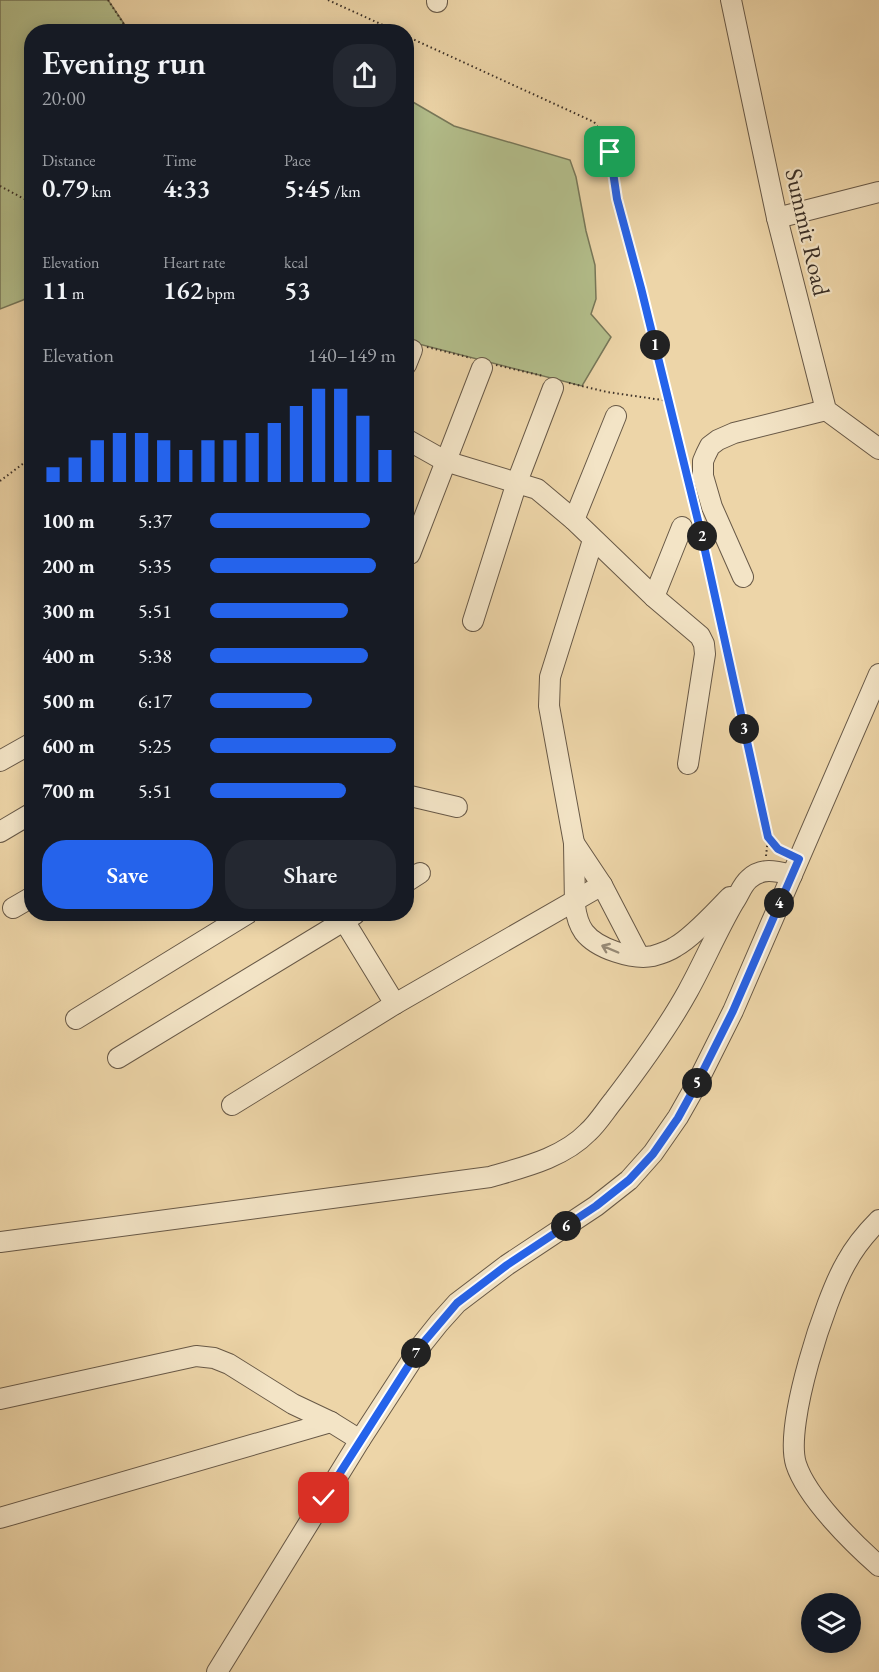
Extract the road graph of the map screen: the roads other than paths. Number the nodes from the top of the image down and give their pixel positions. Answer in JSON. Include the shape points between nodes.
{"nodes":[{"id":1,"x":731,"y":0,"type":"edge"},
{"id":2,"x":879,"y":192,"type":"edge"},
{"id":3,"x":777,"y":218,"type":"junction"},
{"id":4,"x":484,"y":364,"type":"road end"},
{"id":5,"x":555,"y":382,"type":"road end"},
{"id":6,"x":826,"y":410,"type":"junction"},
{"id":7,"x":616,"y":416,"type":"dead end"},
{"id":8,"x":414,"y":444,"type":"edge"},
{"id":9,"x":879,"y":449,"type":"edge"},
{"id":10,"x":445,"y":461,"type":"junction"},
{"id":11,"x":517,"y":482,"type":"junction"},
{"id":12,"x":574,"y":520,"type":"junction"},
{"id":13,"x":691,"y":526,"type":"road end"},
{"id":14,"x":593,"y":540,"type":"junction"},
{"id":15,"x":414,"y":543,"type":"edge"},
{"id":16,"x":743,"y":577,"type":"dead end"},
{"id":17,"x":654,"y":597,"type":"junction"},
{"id":18,"x":473,"y":621,"type":"dead end"},
{"id":19,"x":879,"y":674,"type":"edge"},
{"id":20,"x":24,"y":748,"type":"edge"},
{"id":21,"x":0,"y":761,"type":"edge"},
{"id":22,"x":688,"y":764,"type":"dead end"},
{"id":23,"x":414,"y":797,"type":"edge"},
{"id":24,"x":457,"y":807,"type":"dead end"},
{"id":25,"x":24,"y":818,"type":"edge"},
{"id":26,"x":0,"y":832,"type":"edge"},
{"id":27,"x":574,"y":843,"type":"junction"},
{"id":28,"x":795,"y":867,"type":"junction"},
{"id":29,"x":745,"y":883,"type":"junction"},
{"id":30,"x":602,"y":885,"type":"junction"},
{"id":31,"x":574,"y":900,"type":"junction"},
{"id":32,"x":24,"y":902,"type":"edge"},
{"id":33,"x":13,"y":908,"type":"dead end"},
{"id":34,"x":236,"y":921,"type":"edge"},
{"id":35,"x":338,"y":921,"type":"edge"},
{"id":36,"x":349,"y":921,"type":"edge"},
{"id":37,"x":639,"y":956,"type":"junction"},
{"id":38,"x":395,"y":1004,"type":"junction"},
{"id":39,"x":76,"y":1019,"type":"dead end"},
{"id":40,"x":118,"y":1058,"type":"dead end"},
{"id":41,"x":232,"y":1105,"type":"dead end"},
{"id":42,"x":879,"y":1220,"type":"edge"},
{"id":43,"x":0,"y":1242,"type":"edge"},
{"id":44,"x":0,"y":1400,"type":"edge"},
{"id":45,"x":331,"y":1422,"type":"junction"},
{"id":46,"x":360,"y":1440,"type":"junction"},
{"id":47,"x":0,"y":1518,"type":"edge"},
{"id":48,"x":879,"y":1566,"type":"edge"},
{"id":49,"x":217,"y":1672,"type":"edge"}],
"edges":[{"from":1,"to":3,"type":"street","name":"Summit Road"},
{"from":2,"to":3,"type":"street"},
{"from":3,"to":6,"type":"street","name":"Summit Road"},
{"from":4,"to":10,"type":"street"},
{"from":5,"to":11,"type":"street"},
{"from":6,"to":9,"type":"street"},
{"from":6,"to":16,"type":"street","via":[[734,433],[718,440],[706,454],[703,477],[712,507]]},
{"from":7,"to":12,"type":"street"},
{"from":8,"to":10,"type":"street"},
{"from":10,"to":11,"type":"street"},
{"from":10,"to":15,"type":"street"},
{"from":11,"to":12,"type":"street","via":[[537,489]]},
{"from":11,"to":18,"type":"street"},
{"from":12,"to":14,"type":"street"},
{"from":13,"to":17,"type":"street"},
{"from":14,"to":17,"type":"street"},
{"from":14,"to":27,"type":"street","via":[[550,677],[549,706]]},
{"from":17,"to":22,"type":"street","via":[[700,636],[704,644]]},
{"from":19,"to":28,"type":"street"},
{"from":20,"to":21,"type":"street"},
{"from":23,"to":24,"type":"street"},
{"from":25,"to":26,"type":"street"},
{"from":27,"to":30,"type":"street"},
{"from":27,"to":31,"type":"street"},
{"from":28,"to":29,"type":"street","via":[[760,872]]},
{"from":28,"to":46,"type":"street","via":[[733,1011],[678,1118],[653,1154],[629,1180],[596,1206],[457,1303],[423,1343]]},
{"from":29,"to":37,"type":"street","via":[[675,947],[652,956]]},
{"from":29,"to":43,"type":"street","via":[[687,992],[639,1067],[589,1131],[562,1152],[490,1177]]},
{"from":30,"to":31,"type":"street"},
{"from":30,"to":37,"type":"street"},
{"from":37,"to":31,"type":"street","one_way":true,"via":[[613,951],[585,932]]},
{"from":31,"to":38,"type":"street"},
{"from":32,"to":33,"type":"street"},
{"from":34,"to":39,"type":"street"},
{"from":35,"to":40,"type":"street"},
{"from":36,"to":38,"type":"street"},
{"from":38,"to":41,"type":"street"},
{"from":42,"to":48,"type":"street","via":[[846,1263],[828,1304],[794,1425],[794,1453],[814,1497]]},
{"from":44,"to":45,"type":"street","via":[[196,1356],[230,1364],[293,1404]]},
{"from":45,"to":46,"type":"street"},
{"from":45,"to":47,"type":"street"},
{"from":46,"to":49,"type":"street"}]}
